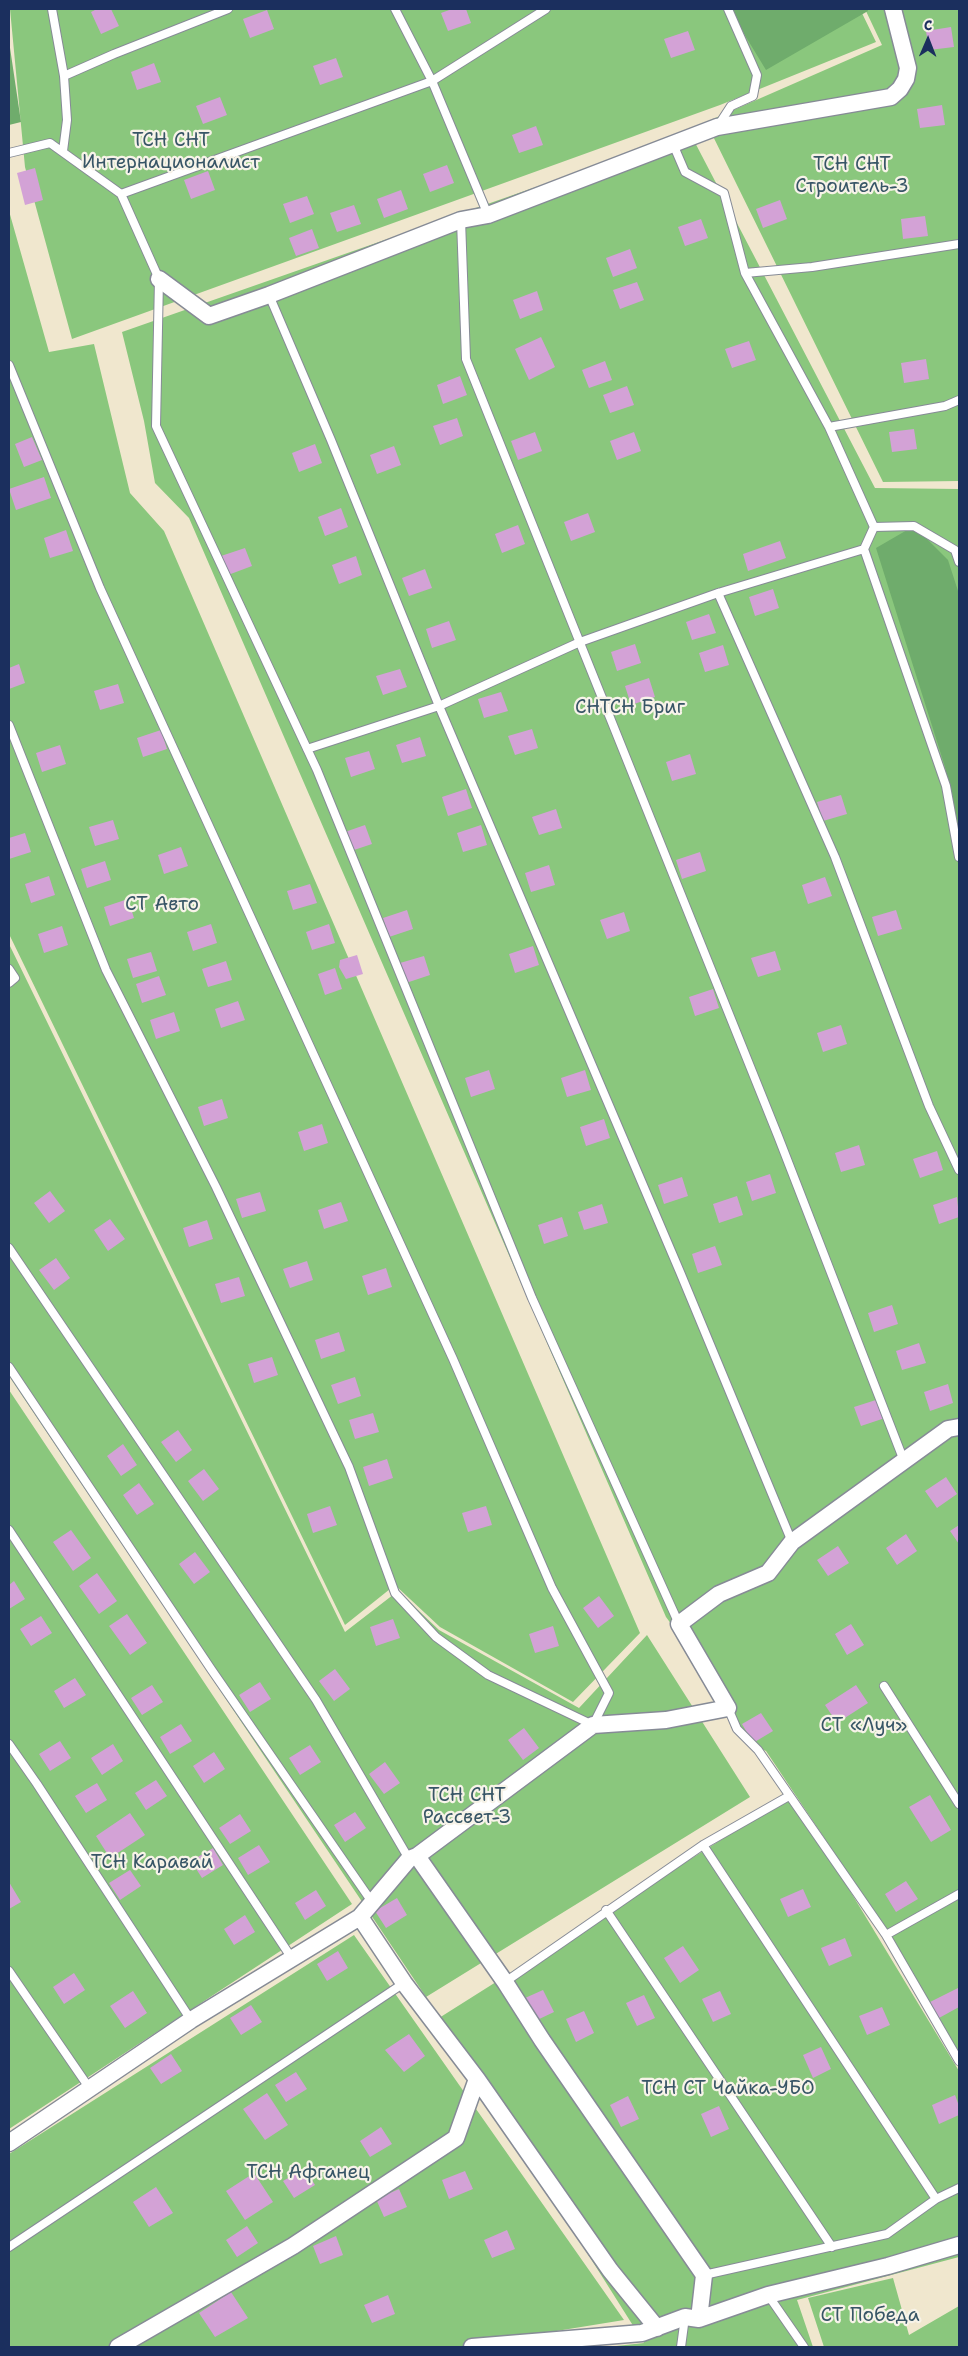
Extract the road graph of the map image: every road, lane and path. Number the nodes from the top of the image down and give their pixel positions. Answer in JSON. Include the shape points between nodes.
{"nodes":[{"id":1,"x":52,"y":9,"type":"edge"},
{"id":2,"x":228,"y":9,"type":"edge"},
{"id":3,"x":395,"y":9,"type":"edge"},
{"id":4,"x":546,"y":9,"type":"edge"},
{"id":5,"x":728,"y":9,"type":"edge"},
{"id":6,"x":893,"y":9,"type":"edge"},
{"id":7,"x":64,"y":76,"type":"junction"},
{"id":8,"x":432,"y":81,"type":"junction"},
{"id":9,"x":717,"y":127,"type":"junction"},
{"id":10,"x":673,"y":144,"type":"junction"},
{"id":11,"x":63,"y":151,"type":"junction"},
{"id":12,"x":9,"y":152,"type":"edge"},
{"id":13,"x":121,"y":194,"type":"junction"},
{"id":14,"x":488,"y":215,"type":"junction"},
{"id":15,"x":461,"y":220,"type":"junction"},
{"id":16,"x":959,"y":244,"type":"edge"},
{"id":17,"x":745,"y":272,"type":"junction"},
{"id":18,"x":160,"y":279,"type":"junction"},
{"id":19,"x":270,"y":295,"type":"junction"},
{"id":20,"x":9,"y":365,"type":"edge"},
{"id":21,"x":959,"y":400,"type":"edge"},
{"id":22,"x":829,"y":427,"type":"junction"},
{"id":23,"x":874,"y":527,"type":"junction"},
{"id":24,"x":864,"y":549,"type":"junction"},
{"id":25,"x":957,"y":550,"type":"edge"},
{"id":26,"x":959,"y":562,"type":"edge"},
{"id":27,"x":718,"y":593,"type":"junction"},
{"id":28,"x":580,"y":642,"type":"junction"},
{"id":29,"x":439,"y":706,"type":"junction"},
{"id":30,"x":9,"y":725,"type":"edge"},
{"id":31,"x":307,"y":749,"type":"junction"},
{"id":32,"x":959,"y":857,"type":"edge"},
{"id":33,"x":9,"y":969,"type":"edge"},
{"id":34,"x":9,"y":983,"type":"edge"},
{"id":35,"x":959,"y":1170,"type":"edge"},
{"id":36,"x":9,"y":1248,"type":"edge"},
{"id":37,"x":9,"y":1367,"type":"edge"},
{"id":38,"x":959,"y":1426,"type":"edge"},
{"id":39,"x":904,"y":1461,"type":"junction"},
{"id":40,"x":9,"y":1530,"type":"edge"},
{"id":41,"x":792,"y":1542,"type":"junction"},
{"id":42,"x":679,"y":1624,"type":"junction"},
{"id":43,"x":884,"y":1686,"type":"dead end"},
{"id":44,"x":728,"y":1708,"type":"junction"},
{"id":45,"x":593,"y":1726,"type":"junction"},
{"id":46,"x":9,"y":1744,"type":"edge"},
{"id":47,"x":789,"y":1796,"type":"junction"},
{"id":48,"x":959,"y":1804,"type":"edge"},
{"id":49,"x":703,"y":1846,"type":"junction"},
{"id":50,"x":413,"y":1857,"type":"junction"},
{"id":51,"x":959,"y":1894,"type":"edge"},
{"id":52,"x":372,"y":1902,"type":"junction"},
{"id":53,"x":606,"y":1910,"type":"junction"},
{"id":54,"x":360,"y":1917,"type":"junction"},
{"id":55,"x":886,"y":1935,"type":"junction"},
{"id":56,"x":291,"y":1957,"type":"junction"},
{"id":57,"x":9,"y":1971,"type":"edge"},
{"id":58,"x":505,"y":1982,"type":"junction"},
{"id":59,"x":404,"y":1983,"type":"junction"},
{"id":60,"x":191,"y":2020,"type":"junction"},
{"id":61,"x":959,"y":2061,"type":"edge"},
{"id":62,"x":477,"y":2078,"type":"junction"},
{"id":63,"x":90,"y":2089,"type":"junction"},
{"id":64,"x":9,"y":2143,"type":"edge"},
{"id":65,"x":959,"y":2188,"type":"edge"},
{"id":66,"x":936,"y":2199,"type":"junction"},
{"id":67,"x":959,"y":2246,"type":"edge"},
{"id":68,"x":9,"y":2247,"type":"edge"},
{"id":69,"x":832,"y":2247,"type":"junction"},
{"id":70,"x":704,"y":2276,"type":"junction"},
{"id":71,"x":768,"y":2295,"type":"junction"},
{"id":72,"x":692,"y":2318,"type":"junction"},
{"id":73,"x":657,"y":2328,"type":"junction"},
{"id":74,"x":551,"y":2343,"type":"edge"},
{"id":75,"x":118,"y":2347,"type":"edge"},
{"id":76,"x":472,"y":2347,"type":"edge"},
{"id":77,"x":681,"y":2347,"type":"edge"},
{"id":78,"x":804,"y":2347,"type":"edge"}],
"edges":[{"from":1,"to":7,"type":"lane"},
{"from":2,"to":7,"type":"lane"},
{"from":3,"to":8,"type":"lane"},
{"from":4,"to":8,"type":"lane"},
{"from":5,"to":9,"type":"lane","via":[[757,75],[752,96],[731,106]]},
{"from":6,"to":9,"type":"street","via":[[908,68],[906,79],[891,97]]},
{"from":7,"to":11,"type":"lane","via":[[67,120]]},
{"from":8,"to":13,"type":"lane"},
{"from":8,"to":14,"type":"lane"},
{"from":9,"to":10,"type":"street"},
{"from":10,"to":14,"type":"street"},
{"from":10,"to":17,"type":"lane","via":[[685,172],[724,193]]},
{"from":11,"to":12,"type":"lane","via":[[50,143]]},
{"from":11,"to":13,"type":"lane"},
{"from":13,"to":18,"type":"lane"},
{"from":14,"to":15,"type":"street"},
{"from":15,"to":19,"type":"street"},
{"from":15,"to":28,"type":"lane","via":[[466,359]]},
{"from":16,"to":17,"type":"lane","via":[[812,267]]},
{"from":17,"to":22,"type":"lane"},
{"from":18,"to":19,"type":"street","via":[[209,316]]},
{"from":18,"to":31,"type":"lane","via":[[156,426]]},
{"from":19,"to":29,"type":"lane"},
{"from":20,"to":45,"type":"lane","via":[[100,588],[453,1358],[552,1588],[609,1693]]},
{"from":21,"to":22,"type":"lane","via":[[945,406]]},
{"from":22,"to":23,"type":"lane"},
{"from":23,"to":24,"type":"lane"},
{"from":23,"to":25,"type":"lane","via":[[914,526]]},
{"from":24,"to":27,"type":"lane"},
{"from":24,"to":32,"type":"lane","via":[[946,786]]},
{"from":25,"to":26,"type":"lane"},
{"from":27,"to":28,"type":"lane"},
{"from":27,"to":35,"type":"lane","via":[[835,857],[929,1106]]},
{"from":28,"to":29,"type":"lane"},
{"from":28,"to":39,"type":"lane"},
{"from":29,"to":31,"type":"lane"},
{"from":29,"to":41,"type":"lane"},
{"from":30,"to":45,"type":"lane","via":[[106,970],[216,1187],[349,1467],[395,1593],[436,1637],[488,1676]]},
{"from":31,"to":42,"type":"lane","via":[[532,1298]]},
{"from":33,"to":34,"type":"lane","via":[[15,978]]},
{"from":36,"to":50,"type":"lane","via":[[316,1700]]},
{"from":37,"to":52,"type":"lane"},
{"from":38,"to":39,"type":"street","via":[[948,1429]]},
{"from":39,"to":41,"type":"street"},
{"from":40,"to":56,"type":"lane"},
{"from":41,"to":42,"type":"street","via":[[768,1574],[719,1594]]},
{"from":42,"to":44,"type":"street"},
{"from":43,"to":48,"type":"lane"},
{"from":44,"to":45,"type":"street","via":[[666,1720]]},
{"from":44,"to":47,"type":"lane","via":[[737,1729],[758,1750]]},
{"from":45,"to":50,"type":"street"},
{"from":46,"to":60,"type":"lane"},
{"from":47,"to":49,"type":"lane"},
{"from":47,"to":55,"type":"lane"},
{"from":49,"to":53,"type":"lane"},
{"from":49,"to":66,"type":"lane"},
{"from":50,"to":52,"type":"street"},
{"from":50,"to":58,"type":"street"},
{"from":51,"to":55,"type":"lane"},
{"from":52,"to":54,"type":"street"},
{"from":53,"to":58,"type":"lane"},
{"from":53,"to":69,"type":"lane"},
{"from":54,"to":56,"type":"street"},
{"from":54,"to":59,"type":"street"},
{"from":55,"to":61,"type":"lane"},
{"from":56,"to":60,"type":"street"},
{"from":57,"to":63,"type":"lane"},
{"from":58,"to":70,"type":"street"},
{"from":59,"to":62,"type":"street"},
{"from":59,"to":68,"type":"lane"},
{"from":60,"to":63,"type":"street"},
{"from":62,"to":73,"type":"street","via":[[610,2270]]},
{"from":62,"to":75,"type":"street","via":[[456,2138],[293,2246]]},
{"from":63,"to":64,"type":"street"},
{"from":65,"to":66,"type":"lane"},
{"from":66,"to":69,"type":"lane","via":[[887,2234]]},
{"from":67,"to":71,"type":"street"},
{"from":69,"to":70,"type":"lane"},
{"from":70,"to":72,"type":"street"},
{"from":71,"to":72,"type":"street"},
{"from":71,"to":78,"type":"lane"},
{"from":72,"to":73,"type":"street"},
{"from":72,"to":77,"type":"lane"},
{"from":73,"to":74,"type":"street","via":[[642,2333]]},
{"from":74,"to":76,"type":"street"}]}
